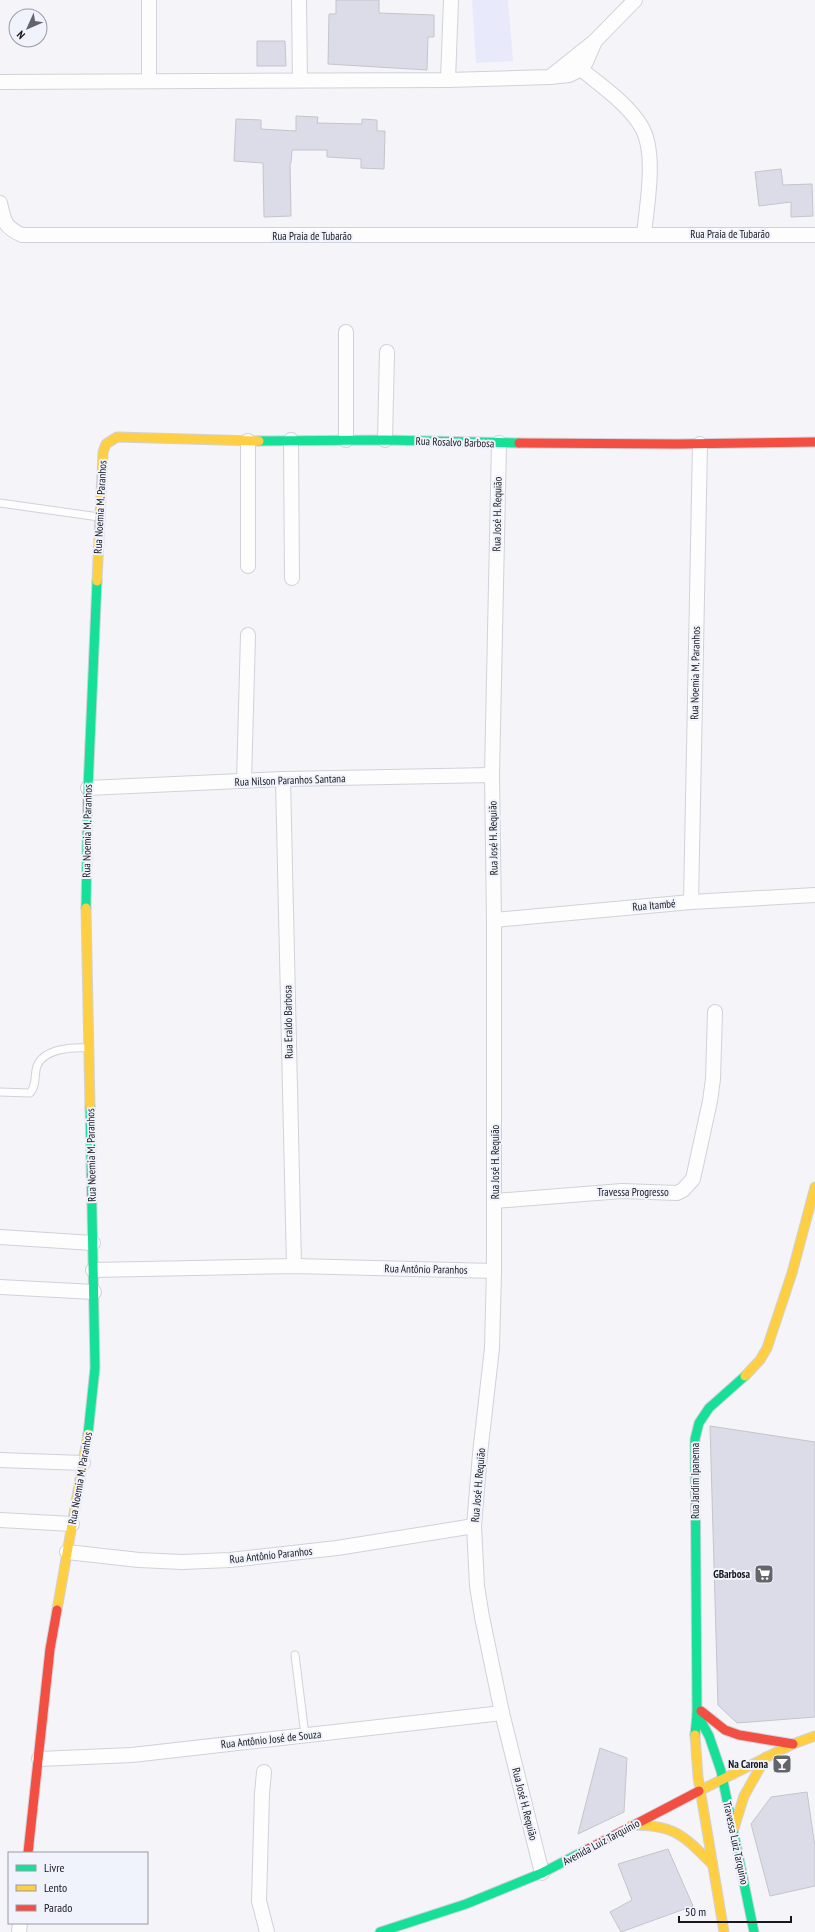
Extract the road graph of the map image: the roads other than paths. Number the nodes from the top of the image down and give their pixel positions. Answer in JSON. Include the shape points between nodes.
{"nodes":[{"id":1,"x":149,"y":0,"type":"edge"},
{"id":2,"x":299,"y":0,"type":"edge"},
{"id":3,"x":451,"y":0,"type":"edge"},
{"id":4,"x":635,"y":0,"type":"edge"},
{"id":5,"x":595,"y":41,"type":"junction"},
{"id":6,"x":581,"y":69,"type":"junction"},
{"id":7,"x":550,"y":77,"type":"junction"},
{"id":8,"x":300,"y":80,"type":"junction"},
{"id":9,"x":448,"y":80,"type":"junction"},
{"id":10,"x":149,"y":81,"type":"junction"},
{"id":11,"x":0,"y":82,"type":"edge"},
{"id":12,"x":0,"y":203,"type":"edge"},
{"id":13,"x":644,"y":234,"type":"junction"},
{"id":14,"x":815,"y":235,"type":"edge"},
{"id":15,"x":346,"y":332,"type":"dead end"},
{"id":16,"x":387,"y":352,"type":"dead end"},
{"id":17,"x":291,"y":440,"type":"junction"},
{"id":18,"x":346,"y":440,"type":"junction"},
{"id":19,"x":385,"y":440,"type":"junction"},
{"id":20,"x":248,"y":441,"type":"junction"},
{"id":21,"x":815,"y":442,"type":"edge"},
{"id":22,"x":499,"y":444,"type":"junction"},
{"id":23,"x":700,"y":444,"type":"junction"},
{"id":24,"x":103,"y":452,"type":"joint"},
{"id":25,"x":0,"y":503,"type":"edge"},
{"id":26,"x":100,"y":517,"type":"junction"},
{"id":27,"x":248,"y":566,"type":"dead end"},
{"id":28,"x":292,"y":578,"type":"dead end"},
{"id":29,"x":248,"y":635,"type":"dead end"},
{"id":30,"x":492,"y":775,"type":"junction"},
{"id":31,"x":283,"y":779,"type":"junction"},
{"id":32,"x":244,"y":781,"type":"junction"},
{"id":33,"x":88,"y":788,"type":"junction"},
{"id":34,"x":815,"y":895,"type":"edge"},
{"id":35,"x":691,"y":902,"type":"junction"},
{"id":36,"x":494,"y":920,"type":"junction"},
{"id":37,"x":715,"y":1012,"type":"dead end"},
{"id":38,"x":89,"y":1048,"type":"junction"},
{"id":39,"x":0,"y":1092,"type":"edge"},
{"id":40,"x":815,"y":1187,"type":"edge"},
{"id":41,"x":495,"y":1201,"type":"junction"},
{"id":42,"x":0,"y":1237,"type":"edge"},
{"id":43,"x":93,"y":1243,"type":"junction"},
{"id":44,"x":294,"y":1266,"type":"junction"},
{"id":45,"x":93,"y":1270,"type":"junction"},
{"id":46,"x":494,"y":1271,"type":"junction"},
{"id":47,"x":0,"y":1287,"type":"edge"},
{"id":48,"x":94,"y":1292,"type":"junction"},
{"id":49,"x":0,"y":1460,"type":"edge"},
{"id":50,"x":83,"y":1463,"type":"junction"},
{"id":51,"x":0,"y":1520,"type":"edge"},
{"id":52,"x":72,"y":1524,"type":"junction"},
{"id":53,"x":474,"y":1526,"type":"junction"},
{"id":54,"x":67,"y":1552,"type":"junction"},
{"id":55,"x":295,"y":1654,"type":"dead end"},
{"id":56,"x":696,"y":1710,"type":"junction"},
{"id":57,"x":502,"y":1713,"type":"junction"},
{"id":58,"x":305,"y":1735,"type":"junction"},
{"id":59,"x":815,"y":1736,"type":"edge"},
{"id":60,"x":793,"y":1744,"type":"junction"},
{"id":61,"x":766,"y":1757,"type":"junction"},
{"id":62,"x":39,"y":1759,"type":"junction"},
{"id":63,"x":264,"y":1772,"type":"dead end"},
{"id":64,"x":723,"y":1778,"type":"junction"},
{"id":65,"x":700,"y":1790,"type":"junction"},
{"id":66,"x":632,"y":1825,"type":"junction"},
{"id":67,"x":734,"y":1828,"type":"junction"},
{"id":68,"x":28,"y":1852,"type":"edge"},
{"id":69,"x":712,"y":1864,"type":"junction"},
{"id":70,"x":542,"y":1873,"type":"junction"},
{"id":71,"x":267,"y":1932,"type":"edge"},
{"id":72,"x":380,"y":1932,"type":"edge"},
{"id":73,"x":724,"y":1932,"type":"edge"},
{"id":74,"x":754,"y":1932,"type":"edge"}],
"edges":[{"from":1,"to":10,"type":"street"},
{"from":2,"to":8,"type":"street"},
{"from":3,"to":9,"type":"street"},
{"from":4,"to":5,"type":"street"},
{"from":5,"to":6,"type":"street"},
{"from":5,"to":7,"type":"street"},
{"from":6,"to":7,"type":"street","via":[[569,75]]},
{"from":6,"to":13,"type":"street","via":[[631,112],[642,126],[650,162]]},
{"from":7,"to":9,"type":"street"},
{"from":8,"to":9,"type":"street"},
{"from":8,"to":10,"type":"street"},
{"from":10,"to":11,"type":"street"},
{"from":12,"to":13,"type":"street","name":"Rua Praia de Tubarão","via":[[5,223],[22,236]]},
{"from":13,"to":14,"type":"street","name":"Rua Praia de Tubarão"},
{"from":15,"to":18,"type":"street"},
{"from":16,"to":19,"type":"street"},
{"from":17,"to":18,"type":"street","name":"Rua Rosalvo Barbosa"},
{"from":17,"to":20,"type":"street","name":"Rua Rosalvo Barbosa"},
{"from":17,"to":28,"type":"street"},
{"from":18,"to":19,"type":"street","name":"Rua Rosalvo Barbosa"},
{"from":19,"to":22,"type":"street","name":"Rua Rosalvo Barbosa"},
{"from":20,"to":24,"type":"street","name":"Rua Rosalvo Barbosa","via":[[117,437],[106,444]]},
{"from":20,"to":27,"type":"street"},
{"from":21,"to":23,"type":"street","name":"Rua Rosalvo Barbosa"},
{"from":22,"to":23,"type":"street","name":"Rua Rosalvo Barbosa"},
{"from":22,"to":30,"type":"street","name":"Rua José H. Requião"},
{"from":23,"to":35,"type":"street","name":"Rua Noemia M. Paranhos"},
{"from":24,"to":26,"type":"street","name":"Rua Noemia M. Paranhos"},
{"from":25,"to":26,"type":"lane"},
{"from":26,"to":33,"type":"street","name":"Rua Noemia M. Paranhos"},
{"from":29,"to":32,"type":"street"},
{"from":30,"to":31,"type":"street","name":"Rua Nilson Paranhos Santana"},
{"from":30,"to":36,"type":"street","name":"Rua José H. Requião"},
{"from":31,"to":32,"type":"street","name":"Rua Nilson Paranhos Santana"},
{"from":31,"to":44,"type":"street","name":"Rua Eraldo Barbosa"},
{"from":32,"to":33,"type":"street","name":"Rua Nilson Paranhos Santana"},
{"from":33,"to":38,"type":"street","name":"Rua Noemia M. Paranhos","via":[[86,896]]},
{"from":34,"to":35,"type":"street","name":"Rua Itambé"},
{"from":35,"to":36,"type":"street","name":"Rua Itambé"},
{"from":36,"to":41,"type":"street","name":"Rua José H. Requião"},
{"from":37,"to":41,"type":"street","name":"Travessa Progresso","via":[[710,1101],[693,1179],[683,1190],[585,1193]]},
{"from":38,"to":39,"type":"lane","via":[[70,1047],[44,1058],[38,1064],[34,1088],[30,1093]]},
{"from":38,"to":43,"type":"street","name":"Rua Noemia M. Paranhos"},
{"from":40,"to":56,"type":"street","name":"Rua Jardim Ipanema","via":[[792,1273],[767,1348],[749,1373],[708,1408],[699,1423],[695,1439]]},
{"from":41,"to":46,"type":"street","name":"Rua José H. Requião"},
{"from":42,"to":43,"type":"street"},
{"from":43,"to":45,"type":"street","name":"Rua Noemia M. Paranhos"},
{"from":44,"to":45,"type":"street","name":"Rua Antônio Paranhos"},
{"from":44,"to":46,"type":"street","name":"Rua Antônio Paranhos"},
{"from":45,"to":48,"type":"street","name":"Rua Noemia M. Paranhos"},
{"from":46,"to":53,"type":"street","name":"Rua José H. Requião","via":[[492,1348]]},
{"from":47,"to":48,"type":"street"},
{"from":48,"to":50,"type":"street","name":"Rua Noemia M. Paranhos","via":[[95,1368],[92,1409]]},
{"from":49,"to":50,"type":"street"},
{"from":50,"to":52,"type":"street","name":"Rua Noemia M. Paranhos"},
{"from":51,"to":52,"type":"street"},
{"from":52,"to":54,"type":"street","name":"Rua Noemia M. Paranhos"},
{"from":53,"to":54,"type":"street","name":"Rua Antônio Paranhos","via":[[337,1548],[230,1560],[139,1560]]},
{"from":53,"to":57,"type":"street","name":"Rua José H. Requião","via":[[480,1601]]},
{"from":54,"to":62,"type":"street","name":"Rua Noemia M. Paranhos","via":[[51,1642]]},
{"from":55,"to":58,"type":"lane"},
{"from":56,"to":60,"type":"street","via":[[726,1730]]},
{"from":56,"to":64,"type":"street","via":[[709,1733]]},
{"from":56,"to":65,"type":"street","name":"Rua Jardim Ipanema","via":[[694,1729]]},
{"from":57,"to":58,"type":"street","name":"Rua Antônio José de Souza"},
{"from":57,"to":70,"type":"street","name":"Rua José H. Requião"},
{"from":58,"to":62,"type":"street","name":"Rua Antônio José de Souza","via":[[132,1755]]},
{"from":59,"to":60,"type":"street","name":"Avenida Luiz Tarquínio"},
{"from":60,"to":61,"type":"street","name":"Avenida Luiz Tarquínio"},
{"from":61,"to":64,"type":"street","name":"Avenida Luiz Tarquínio"},
{"from":61,"to":67,"type":"street","via":[[744,1796]]},
{"from":62,"to":68,"type":"street","name":"Rua Noemia M. Paranhos"},
{"from":63,"to":71,"type":"street","via":[[259,1901]]},
{"from":64,"to":65,"type":"street","name":"Avenida Luiz Tarquínio"},
{"from":64,"to":67,"type":"street","name":"Travessa Luiz Tarquino"},
{"from":65,"to":66,"type":"street","name":"Avenida Luiz Tarquínio"},
{"from":65,"to":69,"type":"street"},
{"from":66,"to":69,"type":"street","via":[[663,1827],[675,1831],[690,1841]]},
{"from":66,"to":70,"type":"street","name":"Avenida Luiz Tarquínio"},
{"from":67,"to":74,"type":"street","name":"Travessa Luiz Tarquino"},
{"from":69,"to":73,"type":"street"},
{"from":70,"to":72,"type":"street","name":"Avenida Luiz Tarquínio","via":[[466,1904]]}]}
